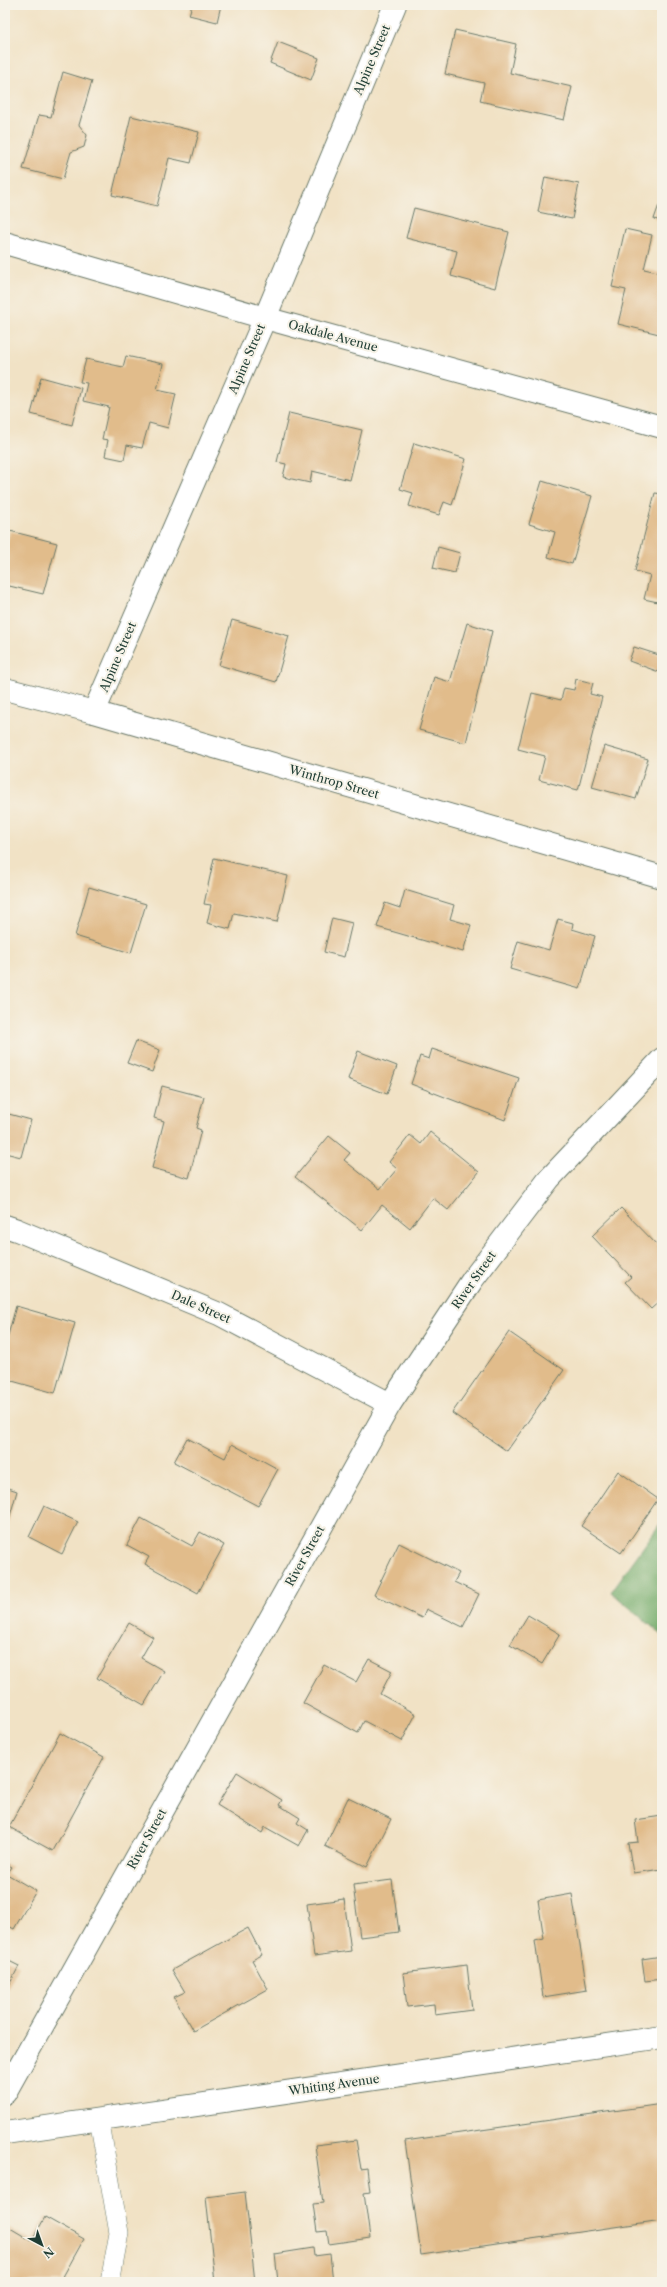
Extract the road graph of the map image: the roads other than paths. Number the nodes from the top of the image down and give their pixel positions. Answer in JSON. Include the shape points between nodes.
{"nodes":[{"id":1,"x":395,"y":5,"type":"edge"},
{"id":2,"x":5,"y":243,"type":"edge"},
{"id":3,"x":265,"y":318,"type":"junction"},
{"id":4,"x":662,"y":427,"type":"edge"},
{"id":5,"x":5,"y":689,"type":"edge"},
{"id":6,"x":94,"y":712,"type":"junction"},
{"id":7,"x":662,"y":877,"type":"edge"},
{"id":8,"x":662,"y":1059,"type":"edge"},
{"id":9,"x":5,"y":1226,"type":"edge"},
{"id":10,"x":390,"y":1404,"type":"junction"},
{"id":11,"x":662,"y":2038,"type":"edge"},
{"id":12,"x":5,"y":2093,"type":"edge"},
{"id":13,"x":99,"y":2119,"type":"junction"},
{"id":14,"x":5,"y":2133,"type":"edge"},
{"id":15,"x":110,"y":2282,"type":"edge"}],
"edges":[{"from":1,"to":3,"type":"street","name":"Alpine Street"},
{"from":2,"to":3,"type":"street","name":"Oakdale Avenue"},
{"from":3,"to":4,"type":"street","name":"Oakdale Avenue"},
{"from":3,"to":6,"type":"street","name":"Alpine Street"},
{"from":5,"to":6,"type":"street","name":"Winthrop Street"},
{"from":6,"to":7,"type":"street","name":"Winthrop Street"},
{"from":8,"to":10,"type":"street","name":"River Street","via":[[549,1179],[473,1279]]},
{"from":9,"to":10,"type":"street","name":"Dale Street","via":[[219,1314]]},
{"from":10,"to":12,"type":"street","name":"River Street"},
{"from":11,"to":13,"type":"street","name":"Whiting Avenue"},
{"from":13,"to":14,"type":"street","name":"Whiting Avenue"},
{"from":13,"to":15,"type":"lane","via":[[120,2233]]}]}
